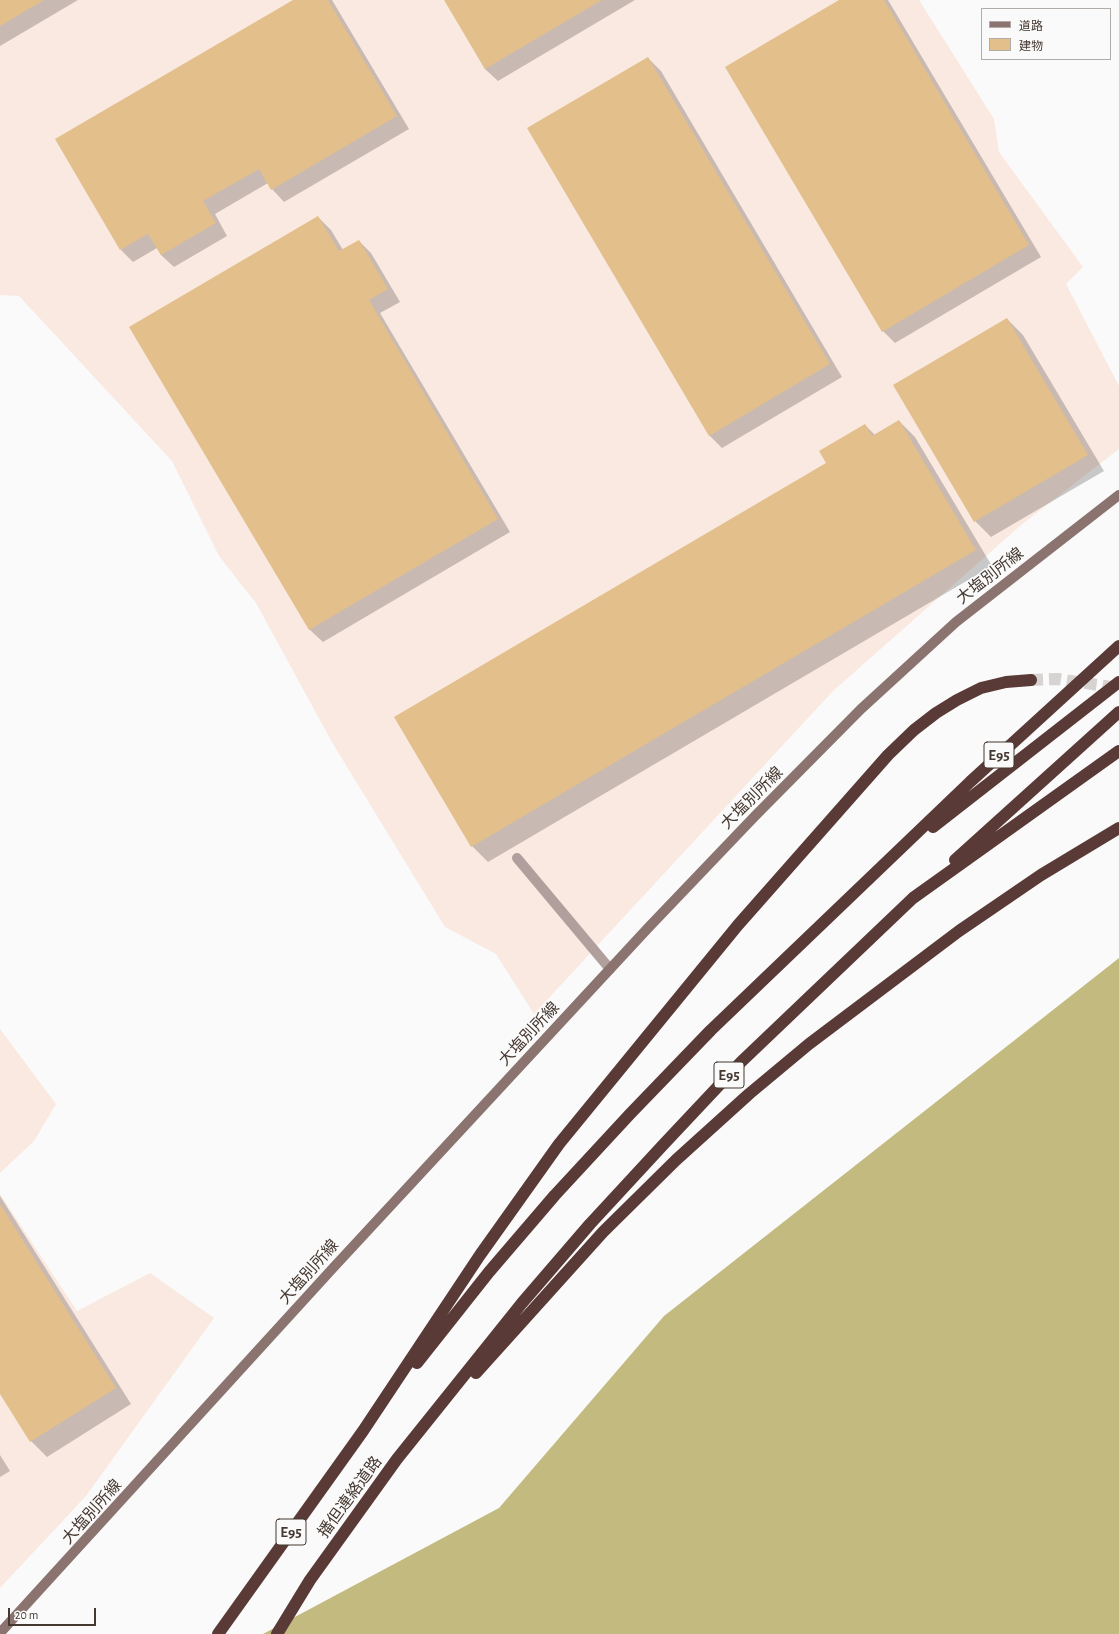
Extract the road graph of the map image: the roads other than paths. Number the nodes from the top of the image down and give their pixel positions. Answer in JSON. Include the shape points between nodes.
{"nodes":[{"id":1,"x":1119,"y":495,"type":"edge"},
{"id":2,"x":1119,"y":646,"type":"edge"},
{"id":3,"x":1031,"y":680,"type":"tunnel mouth"},
{"id":4,"x":1119,"y":682,"type":"edge"},
{"id":5,"x":1119,"y":712,"type":"edge"},
{"id":6,"x":1119,"y":751,"type":"edge"},
{"id":7,"x":1119,"y":828,"type":"edge"},
{"id":8,"x":517,"y":858,"type":"dead end"},
{"id":9,"x":881,"y":867,"type":"junction"},
{"id":10,"x":913,"y":898,"type":"junction"},
{"id":11,"x":610,"y":968,"type":"junction"},
{"id":12,"x":363,"y":1431,"type":"junction"},
{"id":13,"x":397,"y":1459,"type":"junction"},
{"id":14,"x":0,"y":1633,"type":"edge"},
{"id":15,"x":218,"y":1634,"type":"edge"},
{"id":16,"x":277,"y":1634,"type":"edge"}],
"edges":[{"from":1,"to":11,"type":"main road","name":"大塩別所線","via":[[956,622],[861,710],[755,816]]},
{"from":2,"to":9,"type":"highway","number":"E95"},
{"from":3,"to":12,"type":"highway","via":[[981,688],[957,700],[914,730],[863,783],[738,925],[559,1144],[480,1255]]},
{"from":4,"to":9,"type":"highway","number":"E95"},
{"from":5,"to":10,"type":"highway","number":"E95"},
{"from":6,"to":10,"type":"highway","number":"E95"},
{"from":7,"to":13,"type":"highway","via":[[1041,875],[959,931],[809,1044],[749,1094],[676,1160],[603,1232]]},
{"from":8,"to":11,"type":"lane"},
{"from":9,"to":12,"type":"highway","number":"E95","via":[[710,1030],[555,1195],[489,1272]]},
{"from":10,"to":13,"type":"highway","number":"E95","via":[[742,1062],[652,1156],[522,1303]]},
{"from":11,"to":14,"type":"main road","name":"大塩別所線"},
{"from":12,"to":15,"type":"highway","name":"播但連絡道路","number":"E95"},
{"from":13,"to":16,"type":"highway","name":"播但連絡道路","number":"E95","via":[[310,1580]]}]}
